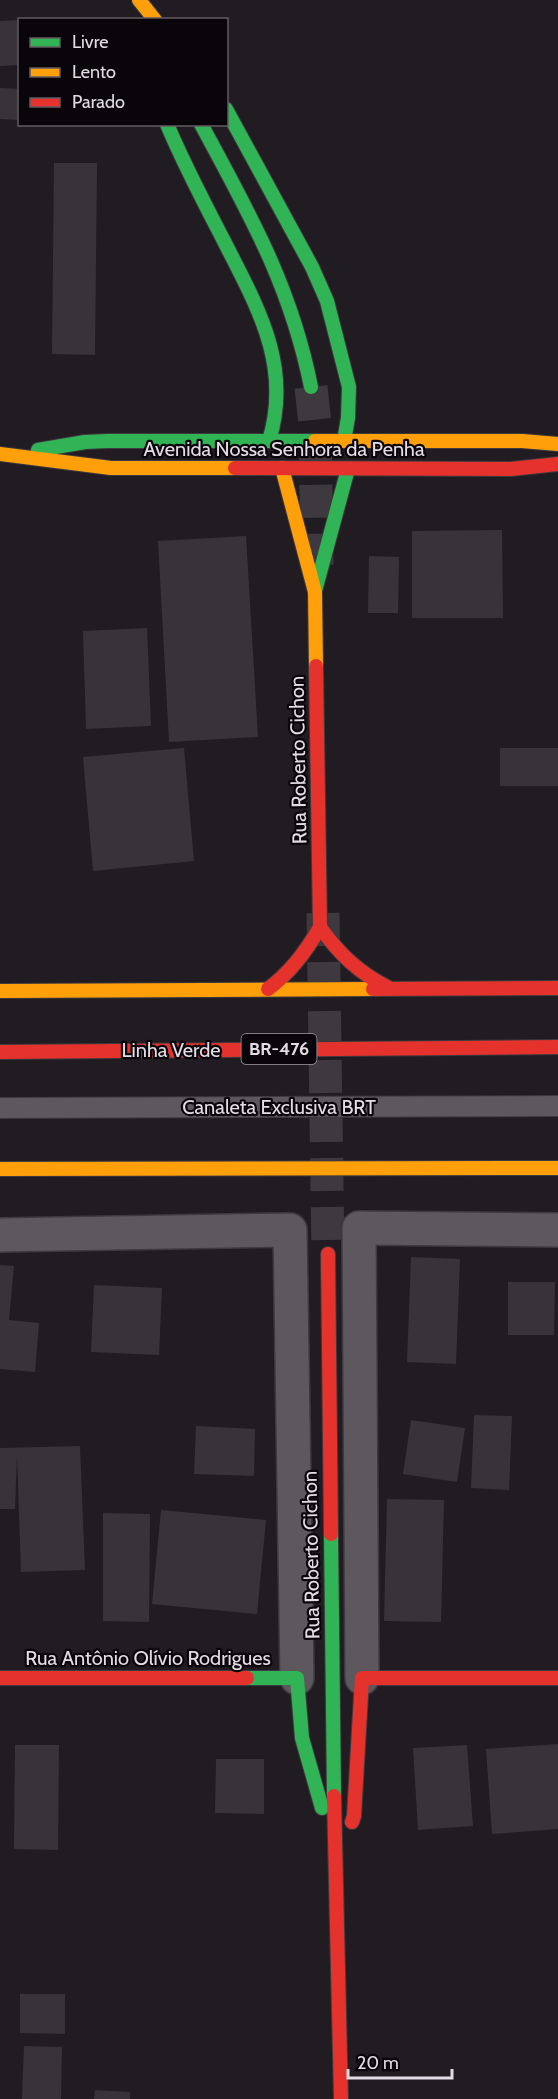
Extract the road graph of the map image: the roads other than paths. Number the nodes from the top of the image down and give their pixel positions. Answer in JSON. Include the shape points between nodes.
{"nodes":[{"id":1,"x":132,"y":0,"type":"edge"},
{"id":2,"x":139,"y":0,"type":"edge"},
{"id":3,"x":136,"y":18,"type":"edge"},
{"id":4,"x":144,"y":18,"type":"edge"},
{"id":5,"x":153,"y":18,"type":"edge"},
{"id":6,"x":228,"y":113,"type":"edge"},
{"id":7,"x":168,"y":126,"type":"edge"},
{"id":8,"x":202,"y":126,"type":"edge"},
{"id":9,"x":311,"y":387,"type":"tunnel mouth"},
{"id":10,"x":269,"y":441,"type":"junction"},
{"id":11,"x":344,"y":441,"type":"junction"},
{"id":12,"x":558,"y":444,"type":"edge"},
{"id":13,"x":5,"y":454,"type":"edge"},
{"id":14,"x":558,"y":464,"type":"edge"},
{"id":15,"x":282,"y":468,"type":"junction"},
{"id":16,"x":348,"y":469,"type":"junction"},
{"id":17,"x":315,"y":592,"type":"junction"},
{"id":18,"x":320,"y":927,"type":"junction"},
{"id":19,"x":558,"y":988,"type":"edge"},
{"id":20,"x":268,"y":989,"type":"junction"},
{"id":21,"x":390,"y":989,"type":"junction"},
{"id":22,"x":0,"y":991,"type":"edge"},
{"id":23,"x":558,"y":1047,"type":"edge"},
{"id":24,"x":0,"y":1052,"type":"edge"},
{"id":25,"x":558,"y":1106,"type":"edge"},
{"id":26,"x":0,"y":1108,"type":"edge"},
{"id":27,"x":558,"y":1168,"type":"edge"},
{"id":28,"x":0,"y":1169,"type":"edge"},
{"id":29,"x":558,"y":1230,"type":"edge"},
{"id":30,"x":0,"y":1235,"type":"edge"},
{"id":31,"x":328,"y":1254,"type":"tunnel mouth"},
{"id":32,"x":0,"y":1678,"type":"edge"},
{"id":33,"x":297,"y":1678,"type":"junction"},
{"id":34,"x":362,"y":1678,"type":"junction"},
{"id":35,"x":558,"y":1678,"type":"edge"},
{"id":36,"x":335,"y":1856,"type":"junction"},
{"id":37,"x":341,"y":2099,"type":"edge"}],
"edges":[{"from":1,"to":3,"type":"main road"},
{"from":1,"to":4,"type":"main road"},
{"from":2,"to":5,"type":"main road"},
{"from":6,"to":11,"type":"main road","via":[[327,301],[349,387]]},
{"from":7,"to":10,"type":"main road","via":[[243,277],[269,340],[277,390],[277,411]]},
{"from":8,"to":9,"type":"main road","via":[[287,296]]},
{"from":10,"to":11,"type":"main road","name":"Avenida Nossa Senhora da Penha"},
{"from":10,"to":13,"type":"main road","name":"Avenida Nossa Senhora da Penha","via":[[85,442]]},
{"from":11,"to":12,"type":"main road","name":"Avenida Nossa Senhora da Penha"},
{"from":13,"to":15,"type":"main road","name":"Avenida Nossa Senhora da Penha","via":[[111,468]]},
{"from":14,"to":16,"type":"main road","name":"Avenida Nossa Senhora da Penha","via":[[511,469]]},
{"from":15,"to":16,"type":"main road","name":"Avenida Nossa Senhora da Penha"},
{"from":15,"to":17,"type":"main road","name":"Rua Roberto Cichon"},
{"from":16,"to":17,"type":"main road","name":"Rua Roberto Cichon"},
{"from":17,"to":18,"type":"main road","name":"Rua Roberto Cichon"},
{"from":18,"to":20,"type":"main road","via":[[297,965]]},
{"from":18,"to":21,"type":"main road","via":[[349,964],[364,977]]},
{"from":19,"to":21,"type":"main road"},
{"from":20,"to":21,"type":"main road"},
{"from":20,"to":22,"type":"main road"},
{"from":23,"to":24,"type":"main road","name":"Linha Verde","number":"BR-476"},
{"from":25,"to":26,"type":"lane","name":"Canaleta Exclusiva BRT"},
{"from":27,"to":28,"type":"main road"},
{"from":29,"to":34,"type":"street","via":[[359,1228]]},
{"from":30,"to":33,"type":"street","via":[[290,1230]]},
{"from":31,"to":36,"type":"main road","name":"Rua Roberto Cichon"},
{"from":32,"to":33,"type":"main road","name":"Rua Antônio Olívio Rodrigues"},
{"from":33,"to":36,"type":"main road","name":"Rua Roberto Cichon","via":[[302,1738]]},
{"from":34,"to":35,"type":"main road"},
{"from":34,"to":36,"type":"main road","via":[[354,1816]]},
{"from":36,"to":37,"type":"main road","name":"Rua Roberto Cichon"}]}
